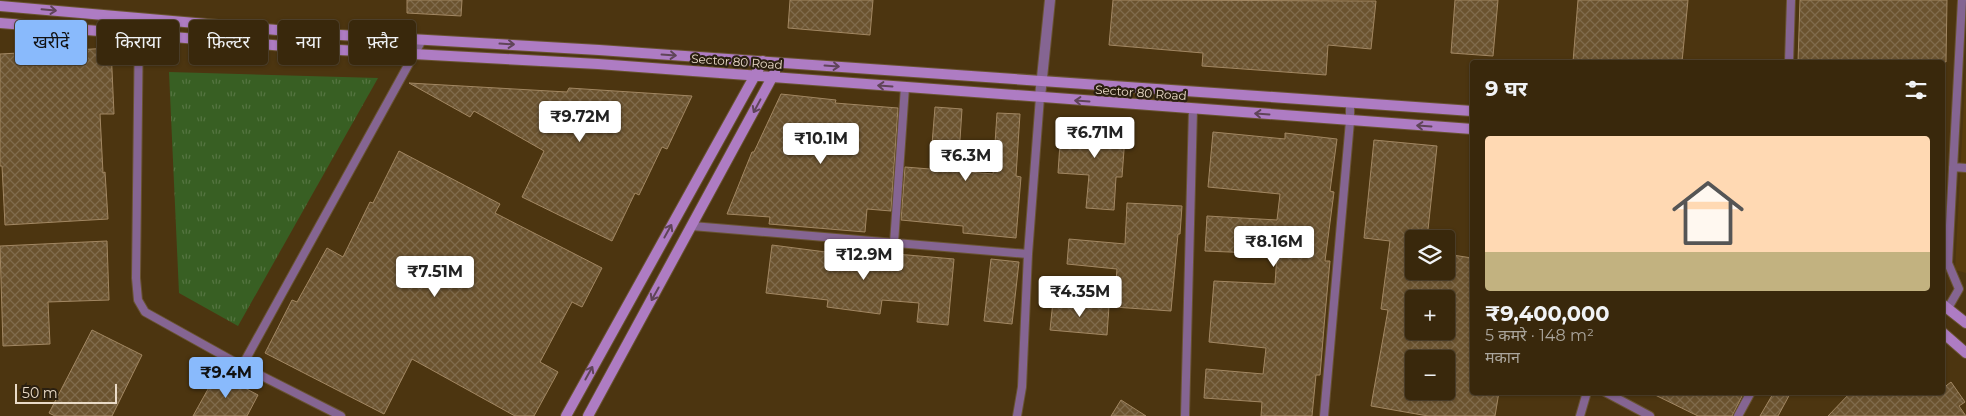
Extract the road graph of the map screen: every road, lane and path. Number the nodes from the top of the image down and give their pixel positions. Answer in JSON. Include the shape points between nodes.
{"nodes":[{"id":1,"x":1050,"y":0,"type":"edge"},
{"id":2,"x":1791,"y":0,"type":"edge"},
{"id":3,"x":1962,"y":0,"type":"edge"},
{"id":4,"x":0,"y":6,"type":"edge"},
{"id":5,"x":139,"y":18,"type":"joint"},
{"id":6,"x":0,"y":23,"type":"edge"},
{"id":7,"x":1963,"y":29,"type":"edge"},
{"id":8,"x":97,"y":31,"type":"edge"},
{"id":9,"x":179,"y":38,"type":"edge"},
{"id":10,"x":422,"y":40,"type":"junction"},
{"id":11,"x":349,"y":51,"type":"edge"},
{"id":12,"x":416,"y":52,"type":"edge"},
{"id":13,"x":416,"y":54,"type":"edge"},
{"id":14,"x":1789,"y":60,"type":"edge"},
{"id":15,"x":763,"y":61,"type":"junction"},
{"id":16,"x":780,"y":62,"type":"junction"},
{"id":17,"x":139,"y":65,"type":"edge"},
{"id":18,"x":409,"y":65,"type":"edge"},
{"id":19,"x":755,"y":76,"type":"junction"},
{"id":20,"x":773,"y":77,"type":"junction"},
{"id":21,"x":1043,"y":81,"type":"junction"},
{"id":22,"x":905,"y":87,"type":"junction"},
{"id":23,"x":1040,"y":97,"type":"junction"},
{"id":24,"x":1350,"y":102,"type":"junction"},
{"id":25,"x":1192,"y":109,"type":"junction"},
{"id":26,"x":1470,"y":111,"type":"edge"},
{"id":27,"x":1350,"y":121,"type":"junction"},
{"id":28,"x":1470,"y":129,"type":"edge"},
{"id":29,"x":1953,"y":167,"type":"junction"},
{"id":30,"x":1966,"y":168,"type":"edge"},
{"id":31,"x":692,"y":226,"type":"junction"},
{"id":32,"x":894,"y":243,"type":"junction"},
{"id":33,"x":1028,"y":254,"type":"junction"},
{"id":34,"x":1963,"y":290,"type":"edge"},
{"id":35,"x":1945,"y":306,"type":"edge"},
{"id":36,"x":1966,"y":323,"type":"edge"},
{"id":37,"x":1945,"y":335,"type":"edge"},
{"id":38,"x":1966,"y":353,"type":"edge"},
{"id":39,"x":242,"y":366,"type":"junction"},
{"id":40,"x":1586,"y":395,"type":"edge"},
{"id":41,"x":1611,"y":395,"type":"edge"},
{"id":42,"x":1749,"y":395,"type":"edge"},
{"id":43,"x":341,"y":416,"type":"edge"},
{"id":44,"x":566,"y":416,"type":"edge"},
{"id":45,"x":588,"y":416,"type":"edge"},
{"id":46,"x":1017,"y":416,"type":"edge"},
{"id":47,"x":1185,"y":416,"type":"edge"},
{"id":48,"x":1324,"y":416,"type":"edge"},
{"id":49,"x":1580,"y":416,"type":"edge"},
{"id":50,"x":1650,"y":416,"type":"edge"},
{"id":51,"x":1738,"y":416,"type":"edge"}],
"edges":[{"from":1,"to":21,"type":"street"},
{"from":2,"to":14,"type":"lane"},
{"from":3,"to":7,"type":"lane"},
{"from":4,"to":5,"type":"street","name":"Sector 80 Road","one_way":true},
{"from":5,"to":10,"type":"street","name":"Sector 80 Road"},
{"from":6,"to":8,"type":"street","name":"Sector 80 Road"},
{"from":7,"to":29,"type":"lane"},
{"from":9,"to":11,"type":"street","name":"Sector 80 Road"},
{"from":10,"to":12,"type":"lane"},
{"from":10,"to":15,"type":"street","name":"Sector 80 Road","one_way":true},
{"from":13,"to":19,"type":"street","name":"Sector 80 Road"},
{"from":15,"to":16,"type":"street","name":"Sector 80 Road"},
{"from":15,"to":19,"type":"street"},
{"from":16,"to":20,"type":"street"},
{"from":16,"to":21,"type":"street","name":"Sector 80 Road","one_way":true},
{"from":17,"to":39,"type":"lane","via":[[138,300],[145,312]]},
{"from":18,"to":39,"type":"lane"},
{"from":19,"to":20,"type":"street","name":"Sector 80 Road"},
{"from":44,"to":19,"type":"street","one_way":true},
{"from":22,"to":20,"type":"street","name":"Sector 80 Road","one_way":true},
{"from":20,"to":31,"type":"street","one_way":true},
{"from":21,"to":23,"type":"street"},
{"from":21,"to":24,"type":"street","name":"Sector 80 Road"},
{"from":22,"to":23,"type":"street","name":"Sector 80 Road"},
{"from":22,"to":32,"type":"lane"},
{"from":25,"to":23,"type":"street","name":"Sector 80 Road","one_way":true},
{"from":23,"to":33,"type":"lane"},
{"from":24,"to":26,"type":"street","name":"Sector 80 Road"},
{"from":24,"to":27,"type":"lane"},
{"from":27,"to":25,"type":"street","name":"Sector 80 Road","one_way":true},
{"from":25,"to":47,"type":"lane"},
{"from":28,"to":27,"type":"street","name":"Sector 80 Road","one_way":true},
{"from":27,"to":48,"type":"lane"},
{"from":29,"to":30,"type":"lane"},
{"from":29,"to":34,"type":"lane","via":[[1948,263]]},
{"from":31,"to":32,"type":"lane"},
{"from":31,"to":45,"type":"street","one_way":true},
{"from":32,"to":33,"type":"lane"},
{"from":33,"to":46,"type":"lane","via":[[1022,387]]},
{"from":34,"to":35,"type":"lane"},
{"from":35,"to":36,"type":"street"},
{"from":37,"to":38,"type":"street"},
{"from":39,"to":43,"type":"lane"},
{"from":40,"to":49,"type":"lane"},
{"from":41,"to":50,"type":"lane"},
{"from":42,"to":51,"type":"lane"}]}
